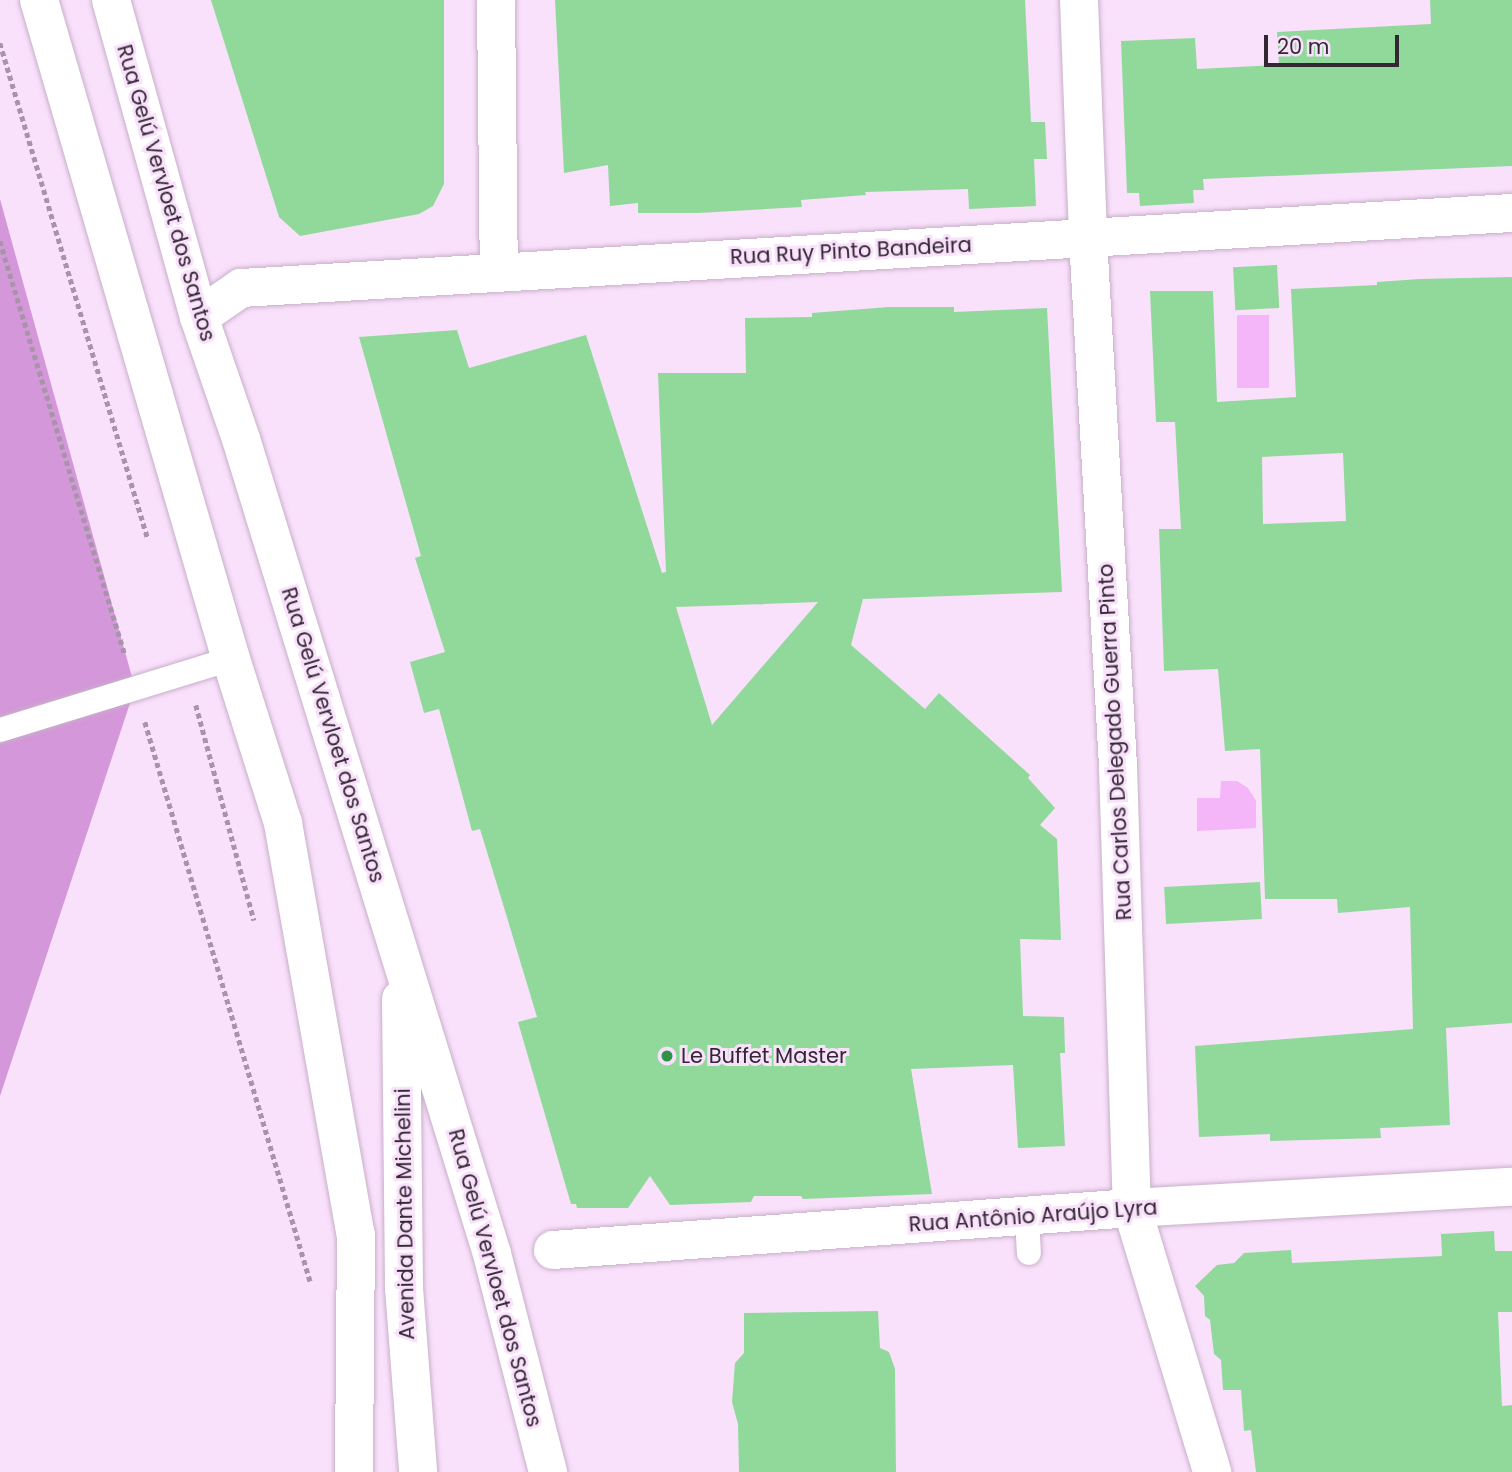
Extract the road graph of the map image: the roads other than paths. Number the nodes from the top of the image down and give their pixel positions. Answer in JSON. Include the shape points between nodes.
{"nodes":[{"id":1,"x":39,"y":0,"type":"edge"},
{"id":2,"x":111,"y":0,"type":"edge"},
{"id":3,"x":496,"y":0,"type":"edge"},
{"id":4,"x":1079,"y":0,"type":"edge"},
{"id":5,"x":1512,"y":213,"type":"edge"},
{"id":6,"x":1088,"y":238,"type":"junction"},
{"id":7,"x":499,"y":271,"type":"junction"},
{"id":8,"x":199,"y":317,"type":"junction"},
{"id":9,"x":231,"y":659,"type":"junction"},
{"id":10,"x":0,"y":730,"type":"edge"},
{"id":11,"x":401,"y":955,"type":"junction"},
{"id":12,"x":1512,"y":1187,"type":"edge"},
{"id":13,"x":1132,"y":1208,"type":"junction"},
{"id":14,"x":554,"y":1250,"type":"dead end"},
{"id":15,"x":354,"y":1472,"type":"edge"},
{"id":16,"x":418,"y":1472,"type":"edge"},
{"id":17,"x":548,"y":1472,"type":"edge"},
{"id":18,"x":1212,"y":1472,"type":"edge"}],
"edges":[{"from":1,"to":9,"type":"street"},
{"from":2,"to":8,"type":"street","name":"Rua Gelú Vervloet dos Santos"},
{"from":3,"to":7,"type":"street"},
{"from":4,"to":6,"type":"street","name":"Rua Carlos Delegado Guerra Pinto"},
{"from":5,"to":6,"type":"street","name":"Rua Ruy Pinto Bandeira"},
{"from":6,"to":7,"type":"street","name":"Rua Ruy Pinto Bandeira"},
{"from":6,"to":13,"type":"street","name":"Rua Carlos Delegado Guerra Pinto","via":[[1118,767]]},
{"from":7,"to":8,"type":"street","name":"Rua Ruy Pinto Bandeira","via":[[241,288]]},
{"from":8,"to":11,"type":"street","name":"Rua Gelú Vervloet dos Santos"},
{"from":9,"to":10,"type":"lane"},
{"from":9,"to":15,"type":"street","via":[[284,823],[351,1198],[356,1235]]},
{"from":11,"to":16,"type":"street","name":"Avenida Dante Michelini","via":[[404,1288]]},
{"from":11,"to":17,"type":"street","name":"Rua Gelú Vervloet dos Santos","via":[[492,1254]]},
{"from":12,"to":13,"type":"street","name":"Rua Antônio Araújo Lyra"},
{"from":13,"to":14,"type":"street","name":"Rua Antônio Araújo Lyra","via":[[1028,1235]]},
{"from":13,"to":18,"type":"street","name":"Rua Carlos Delegado Guerra Pinto"}]}
